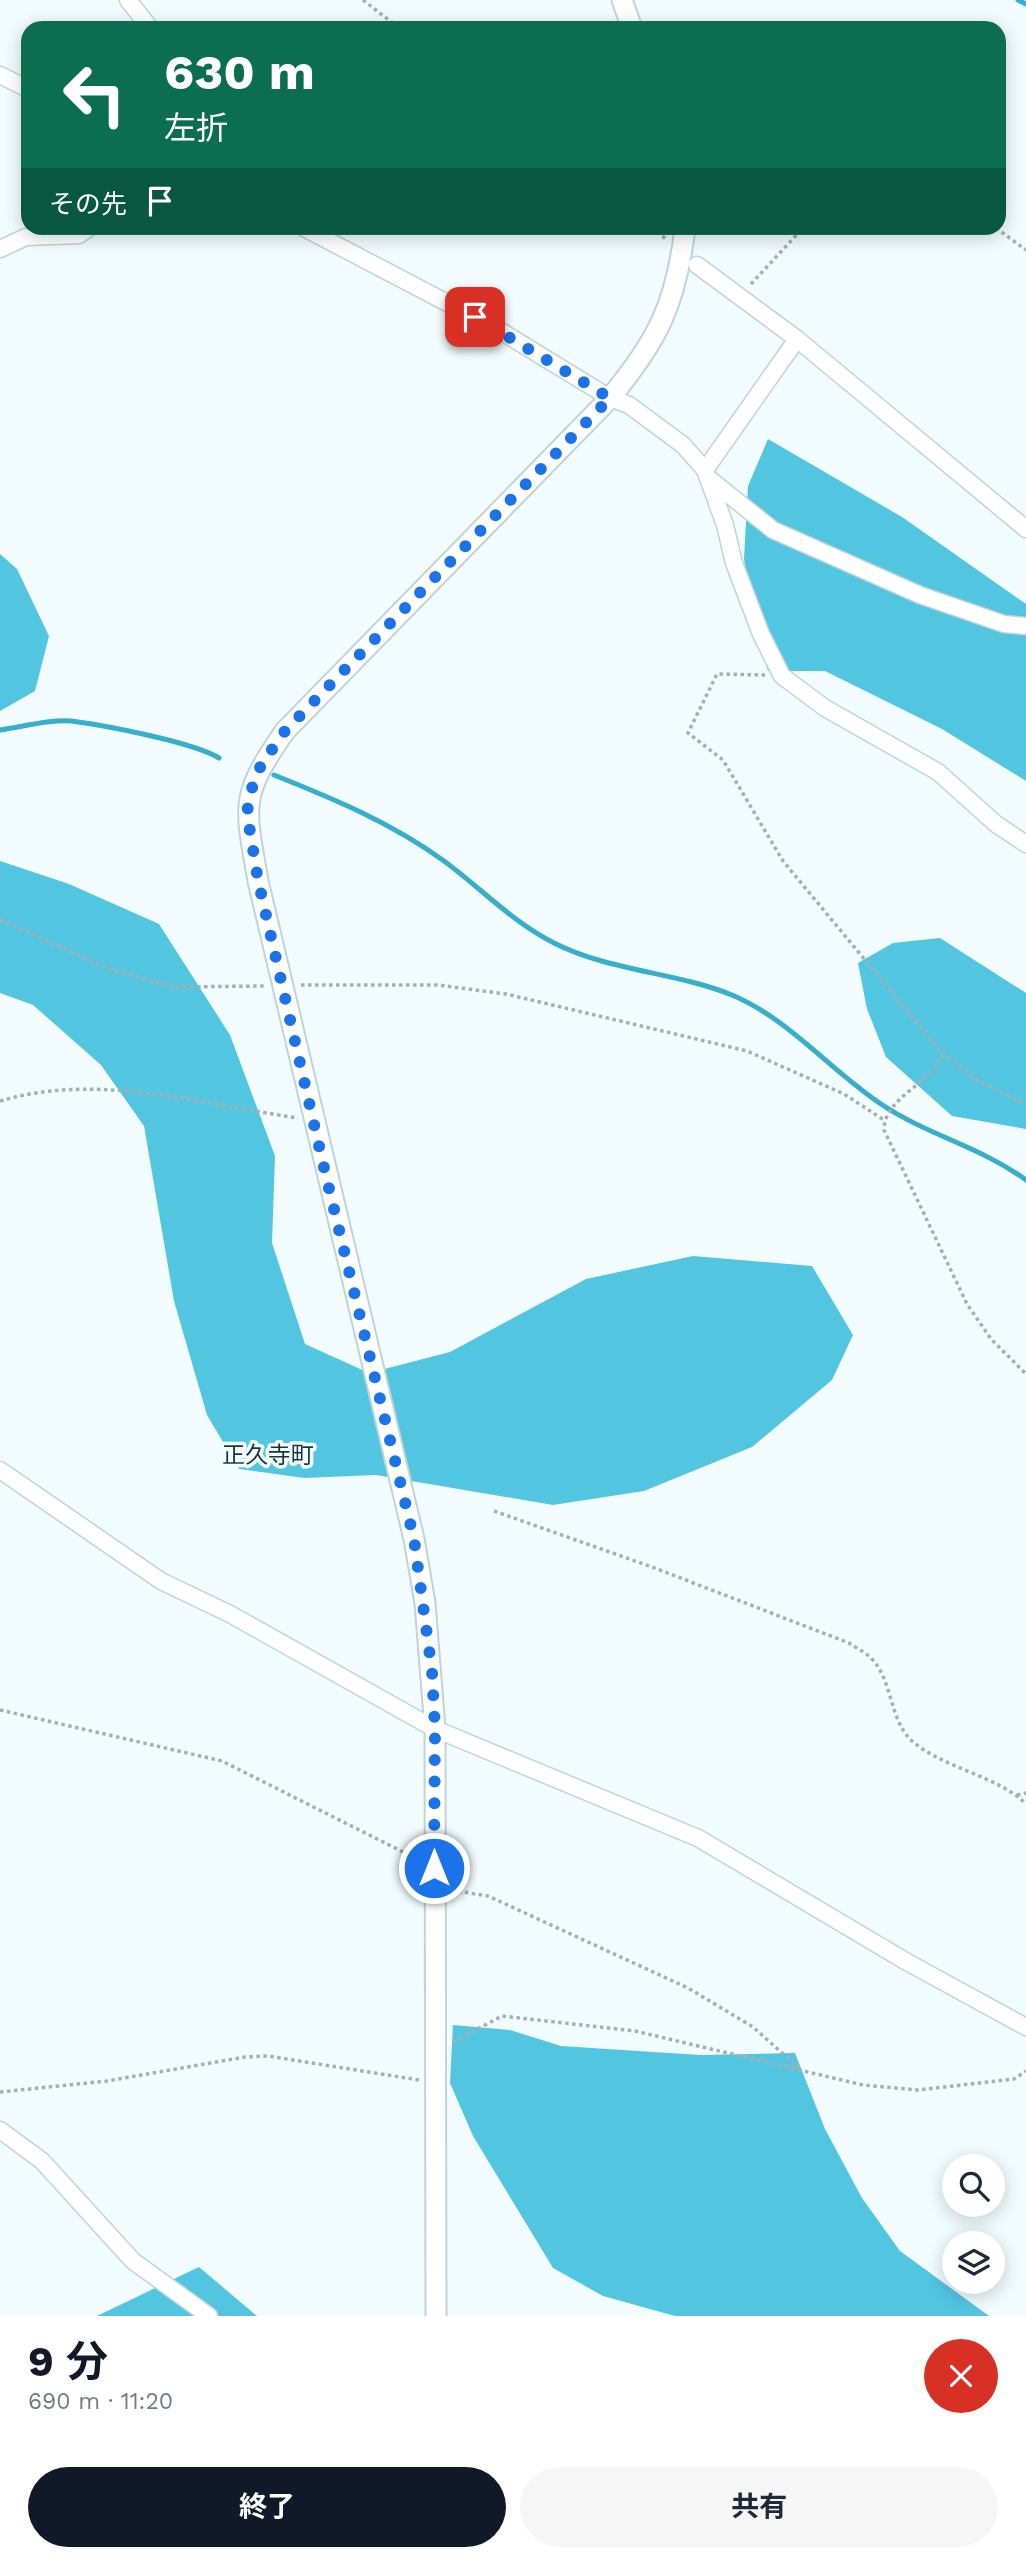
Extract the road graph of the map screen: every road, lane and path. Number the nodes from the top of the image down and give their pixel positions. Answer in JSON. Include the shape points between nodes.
{"nodes":[{"id":1,"x":128,"y":0,"type":"edge"},
{"id":2,"x":363,"y":0,"type":"edge"},
{"id":3,"x":622,"y":0,"type":"edge"},
{"id":4,"x":144,"y":21,"type":"edge"},
{"id":5,"x":390,"y":21,"type":"edge"},
{"id":6,"x":630,"y":21,"type":"edge"},
{"id":7,"x":0,"y":75,"type":"edge"},
{"id":8,"x":21,"y":86,"type":"edge"},
{"id":9,"x":80,"y":235,"type":"edge"},
{"id":10,"x":317,"y":235,"type":"edge"},
{"id":11,"x":661,"y":235,"type":"edge"},
{"id":12,"x":684,"y":235,"type":"edge"},
{"id":13,"x":797,"y":235,"type":"edge"},
{"id":14,"x":1006,"y":235,"type":"edge"},
{"id":15,"x":666,"y":239,"type":"dead end"},
{"id":16,"x":0,"y":249,"type":"edge"},
{"id":17,"x":1026,"y":250,"type":"edge"},
{"id":18,"x":696,"y":265,"type":"dead end"},
{"id":19,"x":740,"y":296,"type":"junction"},
{"id":20,"x":797,"y":339,"type":"junction"},
{"id":21,"x":610,"y":398,"type":"junction"},
{"id":22,"x":708,"y":475,"type":"junction"},
{"id":23,"x":1026,"y":529,"type":"edge"},
{"id":24,"x":1026,"y":626,"type":"edge"},
{"id":25,"x":782,"y":676,"type":"junction"},
{"id":26,"x":1026,"y":844,"type":"edge"},
{"id":27,"x":0,"y":920,"type":"edge"},
{"id":28,"x":283,"y":985,"type":"junction"},
{"id":29,"x":943,"y":1054,"type":"junction"},
{"id":30,"x":0,"y":1101,"type":"edge"},
{"id":31,"x":1026,"y":1105,"type":"edge"},
{"id":32,"x":884,"y":1119,"type":"junction"},
{"id":33,"x":314,"y":1120,"type":"junction"},
{"id":34,"x":1026,"y":1374,"type":"edge"},
{"id":35,"x":0,"y":1470,"type":"edge"},
{"id":36,"x":494,"y":1511,"type":"dead end"},
{"id":37,"x":0,"y":1710,"type":"edge"},
{"id":38,"x":435,"y":1729,"type":"junction"},
{"id":39,"x":1026,"y":1793,"type":"edge"},
{"id":40,"x":1017,"y":1795,"type":"junction"},
{"id":41,"x":1026,"y":1804,"type":"edge"},
{"id":42,"x":434,"y":1877,"type":"junction"},
{"id":43,"x":1026,"y":2027,"type":"edge"},
{"id":44,"x":436,"y":2052,"type":"junction"},
{"id":45,"x":803,"y":2071,"type":"junction"},
{"id":46,"x":1026,"y":2071,"type":"edge"},
{"id":47,"x":435,"y":2082,"type":"junction"},
{"id":48,"x":0,"y":2092,"type":"edge"},
{"id":49,"x":0,"y":2130,"type":"edge"},
{"id":50,"x":209,"y":2316,"type":"edge"},
{"id":51,"x":436,"y":2316,"type":"edge"}],
"edges":[{"from":1,"to":4,"type":"street"},
{"from":2,"to":5,"type":"path"},
{"from":3,"to":6,"type":"street"},
{"from":7,"to":8,"type":"street"},
{"from":9,"to":16,"type":"street","via":[[26,237]]},
{"from":10,"to":21,"type":"street","via":[[499,330]]},
{"from":11,"to":15,"type":"path"},
{"from":12,"to":21,"type":"street","via":[[675,290],[663,324]]},
{"from":13,"to":19,"type":"path"},
{"from":14,"to":17,"type":"path"},
{"from":18,"to":19,"type":"street"},
{"from":19,"to":20,"type":"street"},
{"from":20,"to":22,"type":"street"},
{"from":20,"to":23,"type":"street"},
{"from":21,"to":22,"type":"street","via":[[629,405],[683,445]]},
{"from":21,"to":28,"type":"street","via":[[285,731],[261,765],[247,813]]},
{"from":22,"to":24,"type":"street","via":[[773,530],[920,595],[1004,624]]},
{"from":22,"to":25,"type":"street","via":[[734,563]]},
{"from":25,"to":26,"type":"street","via":[[825,708],[938,772],[996,824]]},
{"from":25,"to":29,"type":"path","via":[[717,674],[688,733],[723,760],[783,861]]},
{"from":27,"to":28,"type":"path","via":[[110,970],[175,987]]},
{"from":28,"to":32,"type":"path","via":[[438,985],[506,994],[747,1051],[844,1094]]},
{"from":28,"to":33,"type":"street"},
{"from":29,"to":31,"type":"path","via":[[976,1079]]},
{"from":29,"to":32,"type":"path"},
{"from":30,"to":33,"type":"path","via":[[65,1089],[138,1092]]},
{"from":32,"to":34,"type":"path","via":[[884,1130],[902,1172],[967,1304]]},
{"from":33,"to":38,"type":"street","via":[[414,1539]]},
{"from":35,"to":38,"type":"street","via":[[161,1581],[230,1614]]},
{"from":36,"to":40,"type":"path","via":[[849,1643],[871,1658],[882,1674],[898,1718],[912,1740]]},
{"from":37,"to":42,"type":"path","via":[[222,1761]]},
{"from":38,"to":42,"type":"street"},
{"from":38,"to":43,"type":"street","via":[[698,1838],[906,1962]]},
{"from":39,"to":40,"type":"path"},
{"from":40,"to":41,"type":"path"},
{"from":42,"to":44,"type":"street"},
{"from":42,"to":45,"type":"path","via":[[488,1896],[688,1988],[753,2027]]},
{"from":44,"to":45,"type":"path","via":[[502,2016],[635,2031]]},
{"from":44,"to":47,"type":"street"},
{"from":45,"to":46,"type":"path","via":[[863,2085],[918,2090],[1014,2079]]},
{"from":47,"to":48,"type":"path","via":[[257,2056],[107,2081]]},
{"from":47,"to":51,"type":"street"},
{"from":49,"to":50,"type":"street","via":[[42,2161],[133,2262]]}]}
